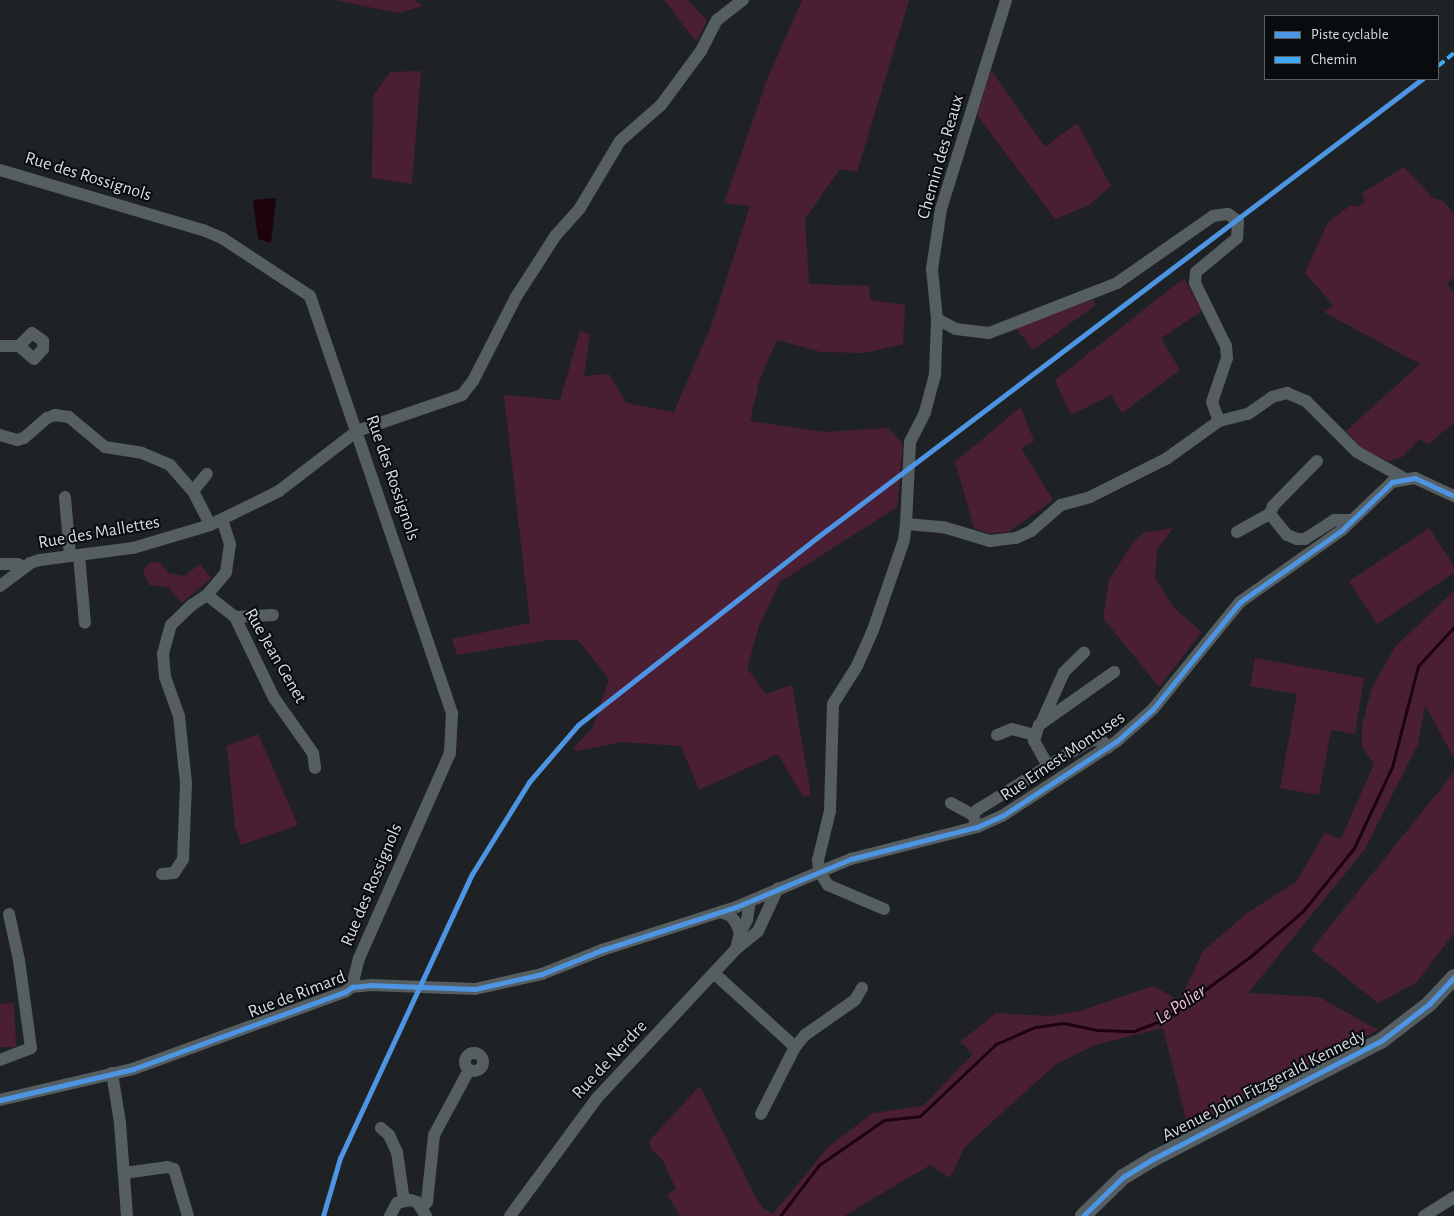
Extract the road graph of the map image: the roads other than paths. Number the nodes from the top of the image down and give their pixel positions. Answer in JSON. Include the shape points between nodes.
{"nodes":[{"id":1,"x":743,"y":0,"type":"edge"},
{"id":2,"x":1006,"y":0,"type":"edge"},
{"id":3,"x":0,"y":170,"type":"edge"},
{"id":4,"x":936,"y":319,"type":"junction"},
{"id":5,"x":0,"y":346,"type":"edge"},
{"id":6,"x":19,"y":346,"type":"dead end"},
{"id":7,"x":1219,"y":421,"type":"junction"},
{"id":8,"x":357,"y":431,"type":"junction"},
{"id":9,"x":0,"y":435,"type":"edge"},
{"id":10,"x":1318,"y":461,"type":"dead end"},
{"id":11,"x":207,"y":474,"type":"dead end"},
{"id":12,"x":1404,"y":478,"type":"junction"},
{"id":13,"x":193,"y":491,"type":"junction"},
{"id":14,"x":1454,"y":496,"type":"edge"},
{"id":15,"x":65,"y":497,"type":"dead end"},
{"id":16,"x":1270,"y":514,"type":"junction"},
{"id":17,"x":1351,"y":520,"type":"junction"},
{"id":18,"x":216,"y":522,"type":"junction"},
{"id":19,"x":906,"y":524,"type":"junction"},
{"id":20,"x":1237,"y":532,"type":"dead end"},
{"id":21,"x":74,"y":556,"type":"junction"},
{"id":22,"x":0,"y":564,"type":"edge"},
{"id":23,"x":24,"y":568,"type":"junction"},
{"id":24,"x":0,"y":586,"type":"edge"},
{"id":25,"x":208,"y":595,"type":"junction"},
{"id":26,"x":272,"y":614,"type":"dead end"},
{"id":27,"x":235,"y":617,"type":"junction"},
{"id":28,"x":85,"y":623,"type":"dead end"},
{"id":29,"x":1084,"y":653,"type":"dead end"},
{"id":30,"x":1114,"y":672,"type":"dead end"},
{"id":31,"x":1043,"y":719,"type":"junction"},
{"id":32,"x":997,"y":735,"type":"dead end"},
{"id":33,"x":1034,"y":735,"type":"junction"},
{"id":34,"x":1108,"y":748,"type":"junction"},
{"id":35,"x":1048,"y":766,"type":"junction"},
{"id":36,"x":315,"y":768,"type":"dead end"},
{"id":37,"x":951,"y":803,"type":"dead end"},
{"id":38,"x":975,"y":821,"type":"junction"},
{"id":39,"x":819,"y":871,"type":"junction"},
{"id":40,"x":162,"y":874,"type":"dead end"},
{"id":41,"x":778,"y":888,"type":"junction"},
{"id":42,"x":750,"y":901,"type":"junction"},
{"id":43,"x":884,"y":910,"type":"dead end"},
{"id":44,"x":721,"y":912,"type":"junction"},
{"id":45,"x":9,"y":914,"type":"dead end"},
{"id":46,"x":745,"y":936,"type":"junction"},
{"id":47,"x":716,"y":975,"type":"junction"},
{"id":48,"x":1454,"y":977,"type":"edge"},
{"id":49,"x":352,"y":987,"type":"junction"},
{"id":50,"x":862,"y":988,"type":"dead end"},
{"id":51,"x":795,"y":1047,"type":"junction"},
{"id":52,"x":0,"y":1060,"type":"edge"},
{"id":53,"x":469,"y":1070,"type":"dead end"},
{"id":54,"x":112,"y":1074,"type":"junction"},
{"id":55,"x":0,"y":1100,"type":"edge"},
{"id":56,"x":761,"y":1114,"type":"dead end"},
{"id":57,"x":381,"y":1128,"type":"dead end"},
{"id":58,"x":124,"y":1173,"type":"junction"},
{"id":59,"x":1454,"y":1197,"type":"edge"},
{"id":60,"x":404,"y":1201,"type":"junction"},
{"id":61,"x":424,"y":1212,"type":"edge"},
{"id":62,"x":127,"y":1216,"type":"edge"},
{"id":63,"x":188,"y":1216,"type":"edge"},
{"id":64,"x":390,"y":1216,"type":"edge"},
{"id":65,"x":510,"y":1216,"type":"edge"},
{"id":66,"x":1083,"y":1216,"type":"edge"},
{"id":67,"x":1424,"y":1216,"type":"edge"}],
"edges":[{"from":1,"to":8,"type":"street","name":"Rue des Mallettes","via":[[717,20],[682,79],[613,152],[580,208],[556,235],[516,297],[467,389],[455,399]]},
{"from":2,"to":4,"type":"street","name":"Chemin des Reaux","via":[[941,209],[932,269]]},
{"from":3,"to":8,"type":"street","name":"Rue des Rossignols","via":[[203,230],[222,238],[298,285],[310,296]]},
{"from":4,"to":7,"type":"street","via":[[956,329],[988,333],[997,330],[1117,283],[1213,216],[1228,214],[1238,221],[1237,238],[1196,272],[1195,282],[1226,346],[1227,358],[1212,402]]},
{"from":4,"to":19,"type":"street","name":"Chemin des Reaux","via":[[933,391],[910,442]]},
{"from":5,"to":6,"type":"street"},
{"from":7,"to":12,"type":"street","via":[[1255,411],[1272,397],[1297,395],[1357,452]]},
{"from":7,"to":19,"type":"street","via":[[1166,459],[1090,496],[1061,505],[1016,538],[990,541],[943,527]]},
{"from":8,"to":18,"type":"street","name":"Rue des Mallettes","via":[[279,491]]},
{"from":8,"to":49,"type":"street","name":"Rue des Rossignols","via":[[423,621],[452,713],[453,734],[442,772],[359,958]]},
{"from":9,"to":13,"type":"street","via":[[17,440],[24,438],[47,418],[63,415],[105,447],[142,453],[170,465]]},
{"from":10,"to":16,"type":"street","via":[[1272,506]]},
{"from":11,"to":13,"type":"street"},
{"from":12,"to":14,"type":"street","via":[[1426,482]]},
{"from":12,"to":17,"type":"street","name":"Rue Ernest Montuses","via":[[1392,482],[1373,497]]},
{"from":13,"to":18,"type":"street"},
{"from":15,"to":21,"type":"street"},
{"from":16,"to":17,"type":"street","via":[[1287,535],[1297,539],[1305,538],[1334,520]]},
{"from":16,"to":20,"type":"street"},
{"from":17,"to":34,"type":"street","name":"Rue Ernest Montuses","via":[[1293,566],[1240,602],[1153,709]]},
{"from":18,"to":21,"type":"street","name":"Rue des Mallettes","via":[[156,542]]},
{"from":18,"to":25,"type":"street","via":[[230,544],[230,560],[226,572]]},
{"from":19,"to":39,"type":"street","via":[[904,540],[873,630],[857,666],[833,704],[830,811],[818,860]]},
{"from":21,"to":23,"type":"street","name":"Rue des Mallettes","via":[[40,560]]},
{"from":21,"to":28,"type":"street"},
{"from":22,"to":23,"type":"street","name":"Rue des Mallettes","via":[[18,564]]},
{"from":23,"to":24,"type":"street"},
{"from":25,"to":27,"type":"street","name":"Rue Jean Genet"},
{"from":25,"to":40,"type":"street","via":[[192,604],[171,625],[163,654],[165,677],[179,716],[186,783],[183,858],[174,873]]},
{"from":26,"to":27,"type":"street"},
{"from":27,"to":36,"type":"street","name":"Rue Jean Genet","via":[[270,690],[313,753]]},
{"from":29,"to":31,"type":"street","name":"Rue Ernest Montuses","via":[[1064,672]]},
{"from":30,"to":31,"type":"street","name":"Rue Ernest Montuses"},
{"from":31,"to":33,"type":"street","name":"Rue Ernest Montuses"},
{"from":32,"to":33,"type":"street","name":"Rue Ernest Montuses","via":[[1012,729]]},
{"from":33,"to":35,"type":"street","name":"Rue Ernest Montuses","via":[[1037,749]]},
{"from":34,"to":35,"type":"street","via":[[1102,741],[1092,740]]},
{"from":34,"to":38,"type":"street","name":"Rue Ernest Montuses","via":[[1002,816]]},
{"from":35,"to":38,"type":"street","via":[[977,810]]},
{"from":37,"to":38,"type":"street"},
{"from":38,"to":39,"type":"street","name":"Rue Ernest Montuses","via":[[851,858]]},
{"from":39,"to":41,"type":"street","name":"Rue Ernest Montuses"},
{"from":39,"to":43,"type":"street","via":[[828,885]]},
{"from":41,"to":42,"type":"street","name":"Rue Ernest Montuses"},
{"from":41,"to":46,"type":"street","via":[[762,924]]},
{"from":42,"to":44,"type":"street","name":"Rue de Rimard"},
{"from":42,"to":46,"type":"street","name":"Rue de Nerdre"},
{"from":44,"to":46,"type":"street","via":[[731,916]]},
{"from":44,"to":49,"type":"street","name":"Rue de Rimard","via":[[495,987],[464,990],[370,984]]},
{"from":45,"to":52,"type":"street","via":[[20,960],[31,1048]]},
{"from":46,"to":47,"type":"street","name":"Rue de Nerdre"},
{"from":47,"to":51,"type":"street"},
{"from":47,"to":65,"type":"street","name":"Rue de Nerdre","via":[[597,1098]]},
{"from":48,"to":66,"type":"main road","name":"Avenue John Fitzgerald Kennedy","via":[[1429,1004],[1381,1041],[1153,1159],[1123,1178]]},
{"from":49,"to":54,"type":"street","name":"Rue de Rimard","via":[[184,1052]]},
{"from":50,"to":51,"type":"street","via":[[855,1000],[805,1035]]},
{"from":51,"to":56,"type":"street"},
{"from":53,"to":61,"type":"street","via":[[434,1135]]},
{"from":54,"to":55,"type":"street","name":"Rue de Rimard"},
{"from":54,"to":58,"type":"street"},
{"from":57,"to":60,"type":"street","via":[[389,1135],[397,1152]]},
{"from":58,"to":62,"type":"street"},
{"from":58,"to":63,"type":"street","via":[[167,1167],[174,1170]]},
{"from":59,"to":67,"type":"street"},
{"from":60,"to":61,"type":"street","via":[[417,1202]]},
{"from":60,"to":64,"type":"street","via":[[397,1203]]}]}
